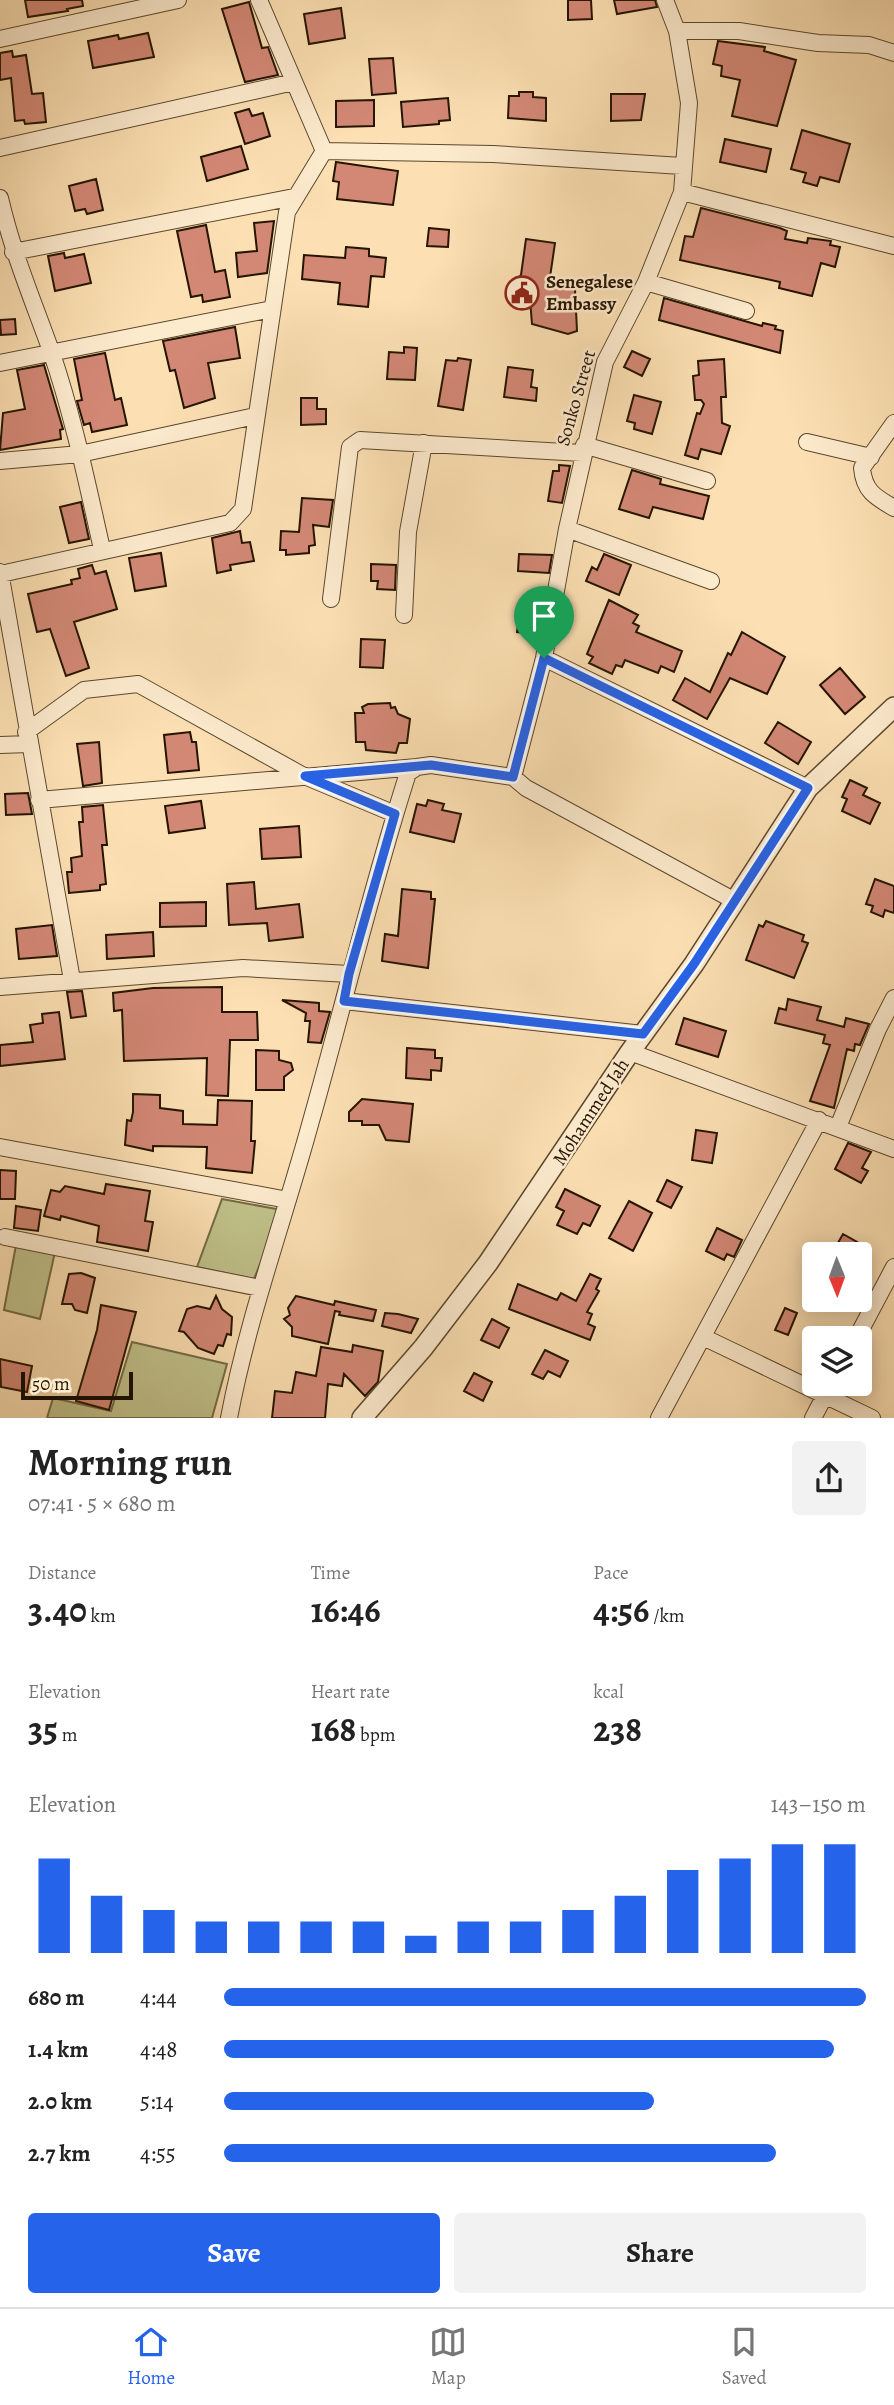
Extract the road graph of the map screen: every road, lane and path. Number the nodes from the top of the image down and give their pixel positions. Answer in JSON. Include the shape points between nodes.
{"nodes":[{"id":1,"x":178,"y":0,"type":"edge"},
{"id":2,"x":259,"y":0,"type":"edge"},
{"id":3,"x":665,"y":0,"type":"edge"},
{"id":4,"x":677,"y":31,"type":"junction"},
{"id":5,"x":0,"y":39,"type":"edge"},
{"id":6,"x":894,"y":53,"type":"edge"},
{"id":7,"x":294,"y":82,"type":"junction"},
{"id":8,"x":0,"y":148,"type":"edge"},
{"id":9,"x":324,"y":151,"type":"junction"},
{"id":10,"x":682,"y":166,"type":"junction"},
{"id":11,"x":682,"y":192,"type":"junction"},
{"id":12,"x":294,"y":197,"type":"junction"},
{"id":13,"x":0,"y":198,"type":"edge"},
{"id":14,"x":894,"y":246,"type":"edge"},
{"id":15,"x":13,"y":251,"type":"junction"},
{"id":16,"x":646,"y":282,"type":"junction"},
{"id":17,"x":272,"y":309,"type":"junction"},
{"id":18,"x":746,"y":311,"type":"dead end"},
{"id":19,"x":51,"y":352,"type":"junction"},
{"id":20,"x":0,"y":363,"type":"edge"},
{"id":21,"x":255,"y":416,"type":"junction"},
{"id":22,"x":894,"y":424,"type":"edge"},
{"id":23,"x":807,"y":442,"type":"dead end"},
{"id":24,"x":424,"y":443,"type":"junction"},
{"id":25,"x":583,"y":449,"type":"junction"},
{"id":26,"x":80,"y":454,"type":"junction"},
{"id":27,"x":871,"y":457,"type":"junction"},
{"id":28,"x":0,"y":461,"type":"edge"},
{"id":29,"x":707,"y":481,"type":"dead end"},
{"id":30,"x":894,"y":508,"type":"edge"},
{"id":31,"x":567,"y":529,"type":"junction"},
{"id":32,"x":102,"y":549,"type":"junction"},
{"id":33,"x":0,"y":573,"type":"edge"},
{"id":34,"x":710,"y":581,"type":"dead end"},
{"id":35,"x":331,"y":599,"type":"dead end"},
{"id":36,"x":404,"y":615,"type":"dead end"},
{"id":37,"x":544,"y":658,"type":"junction"},
{"id":38,"x":894,"y":707,"type":"edge"},
{"id":39,"x":28,"y":738,"type":"junction"},
{"id":40,"x":0,"y":745,"type":"edge"},
{"id":41,"x":417,"y":767,"type":"junction"},
{"id":42,"x":305,"y":776,"type":"junction"},
{"id":43,"x":513,"y":777,"type":"junction"},
{"id":44,"x":808,"y":788,"type":"junction"},
{"id":45,"x":39,"y":800,"type":"junction"},
{"id":46,"x":395,"y":814,"type":"junction"},
{"id":47,"x":735,"y":901,"type":"junction"},
{"id":48,"x":349,"y":974,"type":"junction"},
{"id":49,"x":72,"y":980,"type":"junction"},
{"id":50,"x":0,"y":987,"type":"edge"},
{"id":51,"x":344,"y":1001,"type":"junction"},
{"id":52,"x":893,"y":1002,"type":"edge"},
{"id":53,"x":643,"y":1034,"type":"junction"},
{"id":54,"x":630,"y":1052,"type":"junction"},
{"id":55,"x":819,"y":1120,"type":"junction"},
{"id":56,"x":838,"y":1127,"type":"junction"},
{"id":57,"x":0,"y":1147,"type":"edge"},
{"id":58,"x":894,"y":1149,"type":"edge"},
{"id":59,"x":288,"y":1200,"type":"junction"},
{"id":60,"x":5,"y":1237,"type":"dead end"},
{"id":61,"x":894,"y":1267,"type":"edge"},
{"id":62,"x":260,"y":1288,"type":"junction"},
{"id":63,"x":863,"y":1326,"type":"edge"},
{"id":64,"x":703,"y":1337,"type":"junction"},
{"id":65,"x":802,"y":1379,"type":"edge"},
{"id":66,"x":825,"y":1396,"type":"edge"},
{"id":67,"x":837,"y":1396,"type":"edge"},
{"id":68,"x":229,"y":1418,"type":"edge"},
{"id":69,"x":362,"y":1418,"type":"edge"},
{"id":70,"x":659,"y":1418,"type":"edge"},
{"id":71,"x":813,"y":1418,"type":"edge"},
{"id":72,"x":872,"y":1418,"type":"edge"}],
"edges":[{"from":1,"to":5,"type":"street"},
{"from":2,"to":7,"type":"street"},
{"from":3,"to":4,"type":"street","name":"Sonko Street"},
{"from":4,"to":6,"type":"street","via":[[739,32],[869,45]]},
{"from":4,"to":10,"type":"street","name":"Sonko Street","via":[[689,103]]},
{"from":7,"to":8,"type":"street"},
{"from":7,"to":9,"type":"street"},
{"from":9,"to":10,"type":"street","via":[[493,154]]},
{"from":9,"to":12,"type":"street"},
{"from":10,"to":11,"type":"street","name":"Sonko Street"},
{"from":11,"to":14,"type":"street"},
{"from":11,"to":16,"type":"street","name":"Sonko Street"},
{"from":12,"to":15,"type":"street"},
{"from":12,"to":17,"type":"street","via":[[287,212]]},
{"from":13,"to":15,"type":"street"},
{"from":15,"to":19,"type":"street"},
{"from":16,"to":18,"type":"street"},
{"from":16,"to":25,"type":"street","name":"Sonko Street","via":[[605,362]]},
{"from":17,"to":19,"type":"street"},
{"from":17,"to":21,"type":"street"},
{"from":19,"to":20,"type":"street"},
{"from":19,"to":26,"type":"street"},
{"from":21,"to":26,"type":"street"},
{"from":21,"to":32,"type":"street","via":[[243,509],[238,517],[230,523]]},
{"from":22,"to":27,"type":"street"},
{"from":23,"to":27,"type":"street"},
{"from":24,"to":25,"type":"street"},
{"from":24,"to":35,"type":"street","via":[[375,439],[360,440],[350,447]]},
{"from":24,"to":36,"type":"street","via":[[408,532]]},
{"from":25,"to":29,"type":"street"},
{"from":25,"to":31,"type":"street","name":"Sonko Street"},
{"from":26,"to":28,"type":"street"},
{"from":26,"to":32,"type":"street"},
{"from":27,"to":30,"type":"street","via":[[862,468],[864,483],[870,494]]},
{"from":31,"to":34,"type":"street"},
{"from":31,"to":37,"type":"street","name":"Sonko Street"},
{"from":32,"to":33,"type":"street"},
{"from":33,"to":39,"type":"street"},
{"from":37,"to":43,"type":"street","name":"Sonko Street"},
{"from":37,"to":44,"type":"street"},
{"from":38,"to":44,"type":"street","name":"Mohammed Jah"},
{"from":39,"to":40,"type":"street"},
{"from":39,"to":42,"type":"street","via":[[84,690],[138,684]]},
{"from":39,"to":45,"type":"street"},
{"from":41,"to":42,"type":"street"},
{"from":41,"to":43,"type":"street"},
{"from":41,"to":46,"type":"street","via":[[408,773]]},
{"from":42,"to":45,"type":"street"},
{"from":42,"to":46,"type":"street"},
{"from":43,"to":47,"type":"street"},
{"from":44,"to":47,"type":"street","name":"Mohammed Jah"},
{"from":45,"to":49,"type":"street"},
{"from":46,"to":48,"type":"street"},
{"from":47,"to":53,"type":"street","name":"Mohammed Jah"},
{"from":48,"to":49,"type":"street","via":[[243,968]]},
{"from":48,"to":51,"type":"street"},
{"from":49,"to":50,"type":"street"},
{"from":51,"to":53,"type":"street"},
{"from":51,"to":59,"type":"street"},
{"from":52,"to":56,"type":"street"},
{"from":53,"to":54,"type":"street","name":"Mohammed Jah"},
{"from":54,"to":55,"type":"street"},
{"from":54,"to":69,"type":"street","name":"Mohammed Jah","via":[[488,1263]]},
{"from":55,"to":56,"type":"street"},
{"from":55,"to":64,"type":"street"},
{"from":56,"to":58,"type":"street"},
{"from":57,"to":59,"type":"street"},
{"from":59,"to":62,"type":"street"},
{"from":60,"to":62,"type":"street"},
{"from":61,"to":63,"type":"street"},
{"from":62,"to":68,"type":"street"},
{"from":64,"to":65,"type":"street"},
{"from":64,"to":70,"type":"street"},
{"from":66,"to":71,"type":"street"},
{"from":67,"to":72,"type":"street"}]}
